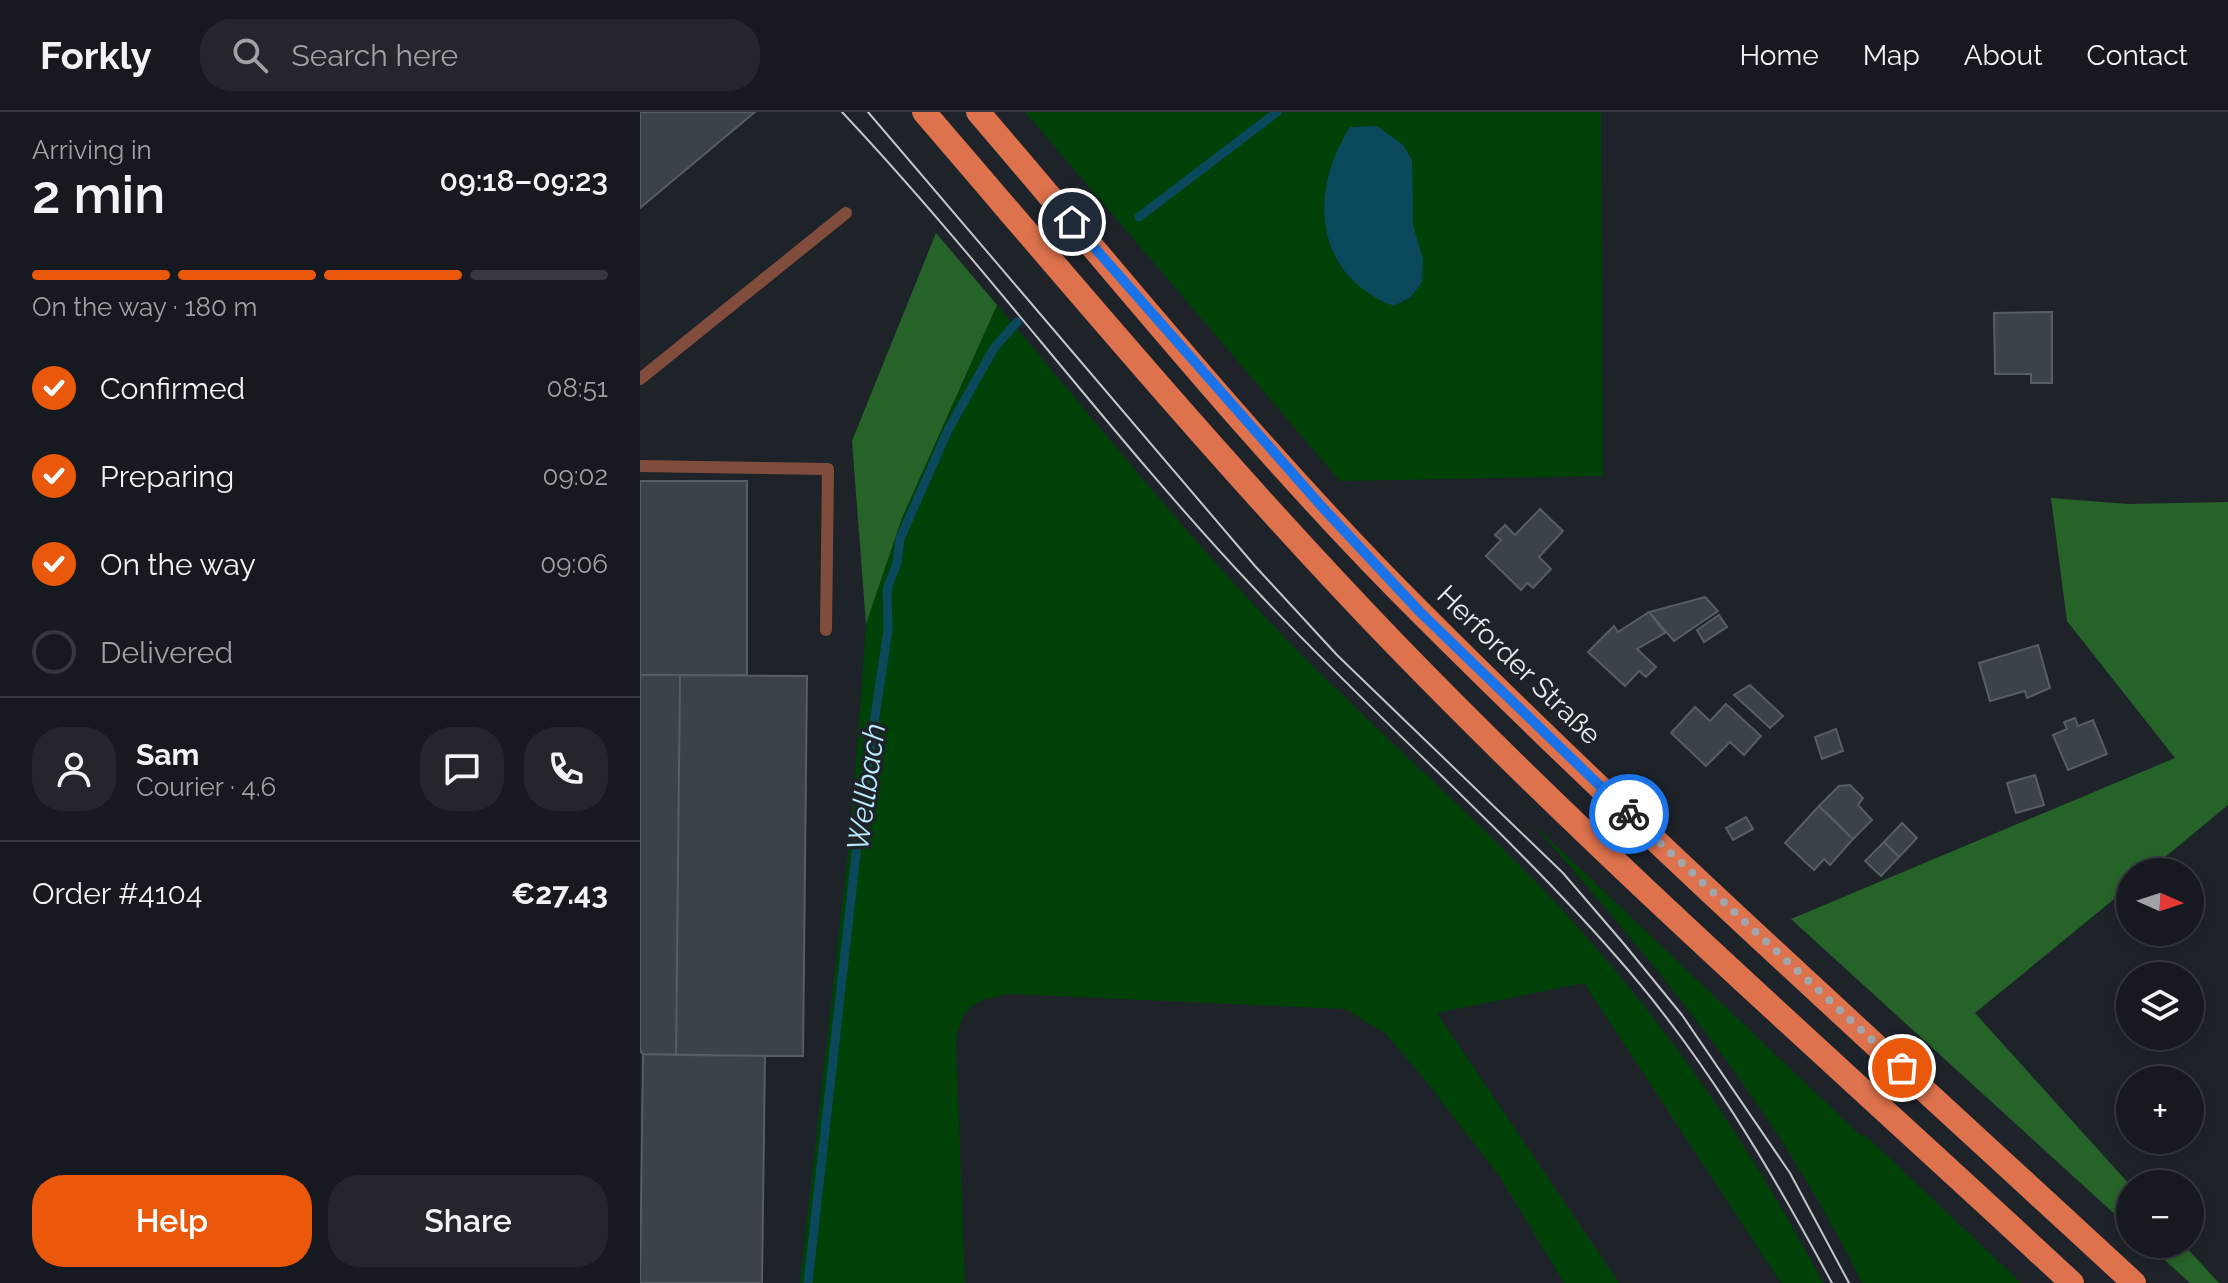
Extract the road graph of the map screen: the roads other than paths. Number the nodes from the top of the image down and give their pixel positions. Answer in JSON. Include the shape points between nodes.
{"nodes":[{"id":1,"x":924,"y":112,"type":"edge"},
{"id":2,"x":978,"y":112,"type":"edge"},
{"id":3,"x":846,"y":213,"type":"dead end"},
{"id":4,"x":640,"y":379,"type":"edge"},
{"id":5,"x":640,"y":466,"type":"edge"},
{"id":6,"x":826,"y":630,"type":"dead end"},
{"id":7,"x":2072,"y":1283,"type":"edge"},
{"id":8,"x":2134,"y":1283,"type":"edge"}],
"edges":[{"from":1,"to":7,"type":"main road","via":[[1178,407],[1398,647],[1621,864]]},
{"from":2,"to":8,"type":"main road","name":"Herforder Straße","via":[[1168,333],[1420,612],[1647,832]]},
{"from":3,"to":4,"type":"lane"},
{"from":5,"to":6,"type":"lane","via":[[828,469]]}]}
